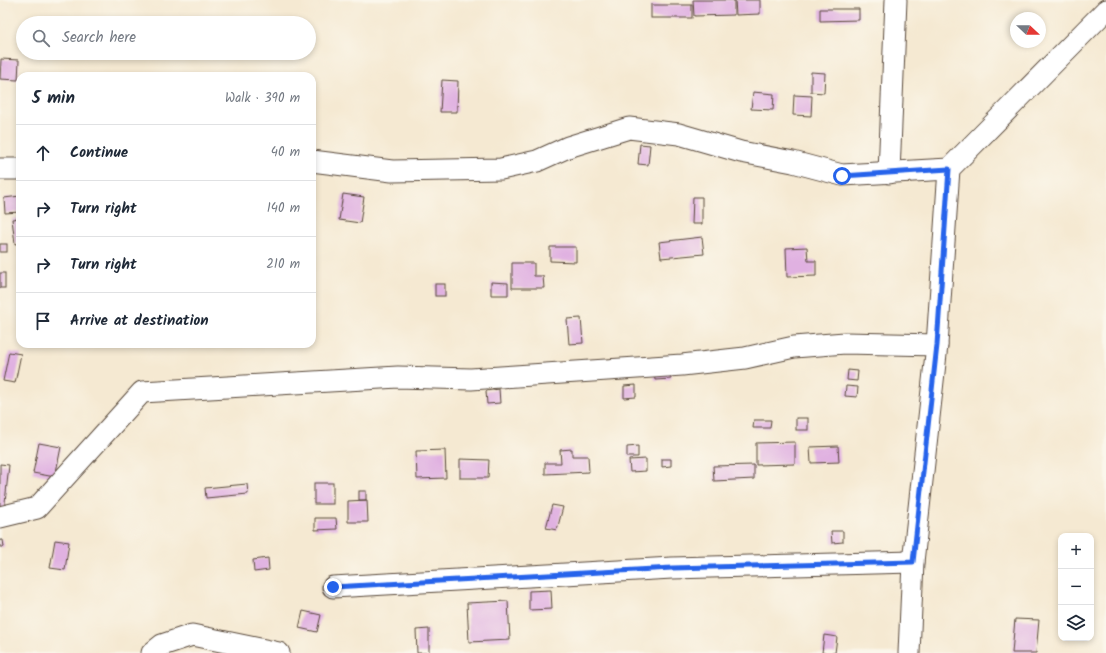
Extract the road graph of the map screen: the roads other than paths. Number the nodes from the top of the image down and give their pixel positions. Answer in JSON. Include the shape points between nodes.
{"nodes":[{"id":1,"x":896,"y":0,"type":"edge"},
{"id":2,"x":1106,"y":10,"type":"edge"},
{"id":3,"x":316,"y":162,"type":"edge"},
{"id":4,"x":0,"y":169,"type":"edge"},
{"id":5,"x":16,"y":169,"type":"edge"},
{"id":6,"x":949,"y":169,"type":"junction"},
{"id":7,"x":889,"y":173,"type":"junction"},
{"id":8,"x":937,"y":345,"type":"junction"},
{"id":9,"x":0,"y":517,"type":"edge"},
{"id":10,"x":913,"y":562,"type":"junction"},
{"id":11,"x":333,"y":587,"type":"dead end"},
{"id":12,"x":152,"y":653,"type":"edge"},
{"id":13,"x":279,"y":653,"type":"edge"},
{"id":14,"x":909,"y":653,"type":"edge"}],
"edges":[{"from":1,"to":7,"type":"street"},
{"from":2,"to":6,"type":"street"},
{"from":3,"to":7,"type":"street","via":[[392,171],[501,169],[537,161],[568,147],[629,128],[679,134],[842,176]]},
{"from":4,"to":5,"type":"street"},
{"from":6,"to":7,"type":"street"},
{"from":6,"to":8,"type":"street"},
{"from":8,"to":9,"type":"street","via":[[845,343],[794,347],[745,358],[682,365],[471,379],[398,377],[142,392],[37,508]]},
{"from":8,"to":10,"type":"street"},
{"from":10,"to":11,"type":"street","via":[[672,568]]},
{"from":10,"to":14,"type":"street"},
{"from":12,"to":13,"type":"street","via":[[162,645],[192,635]]}]}
